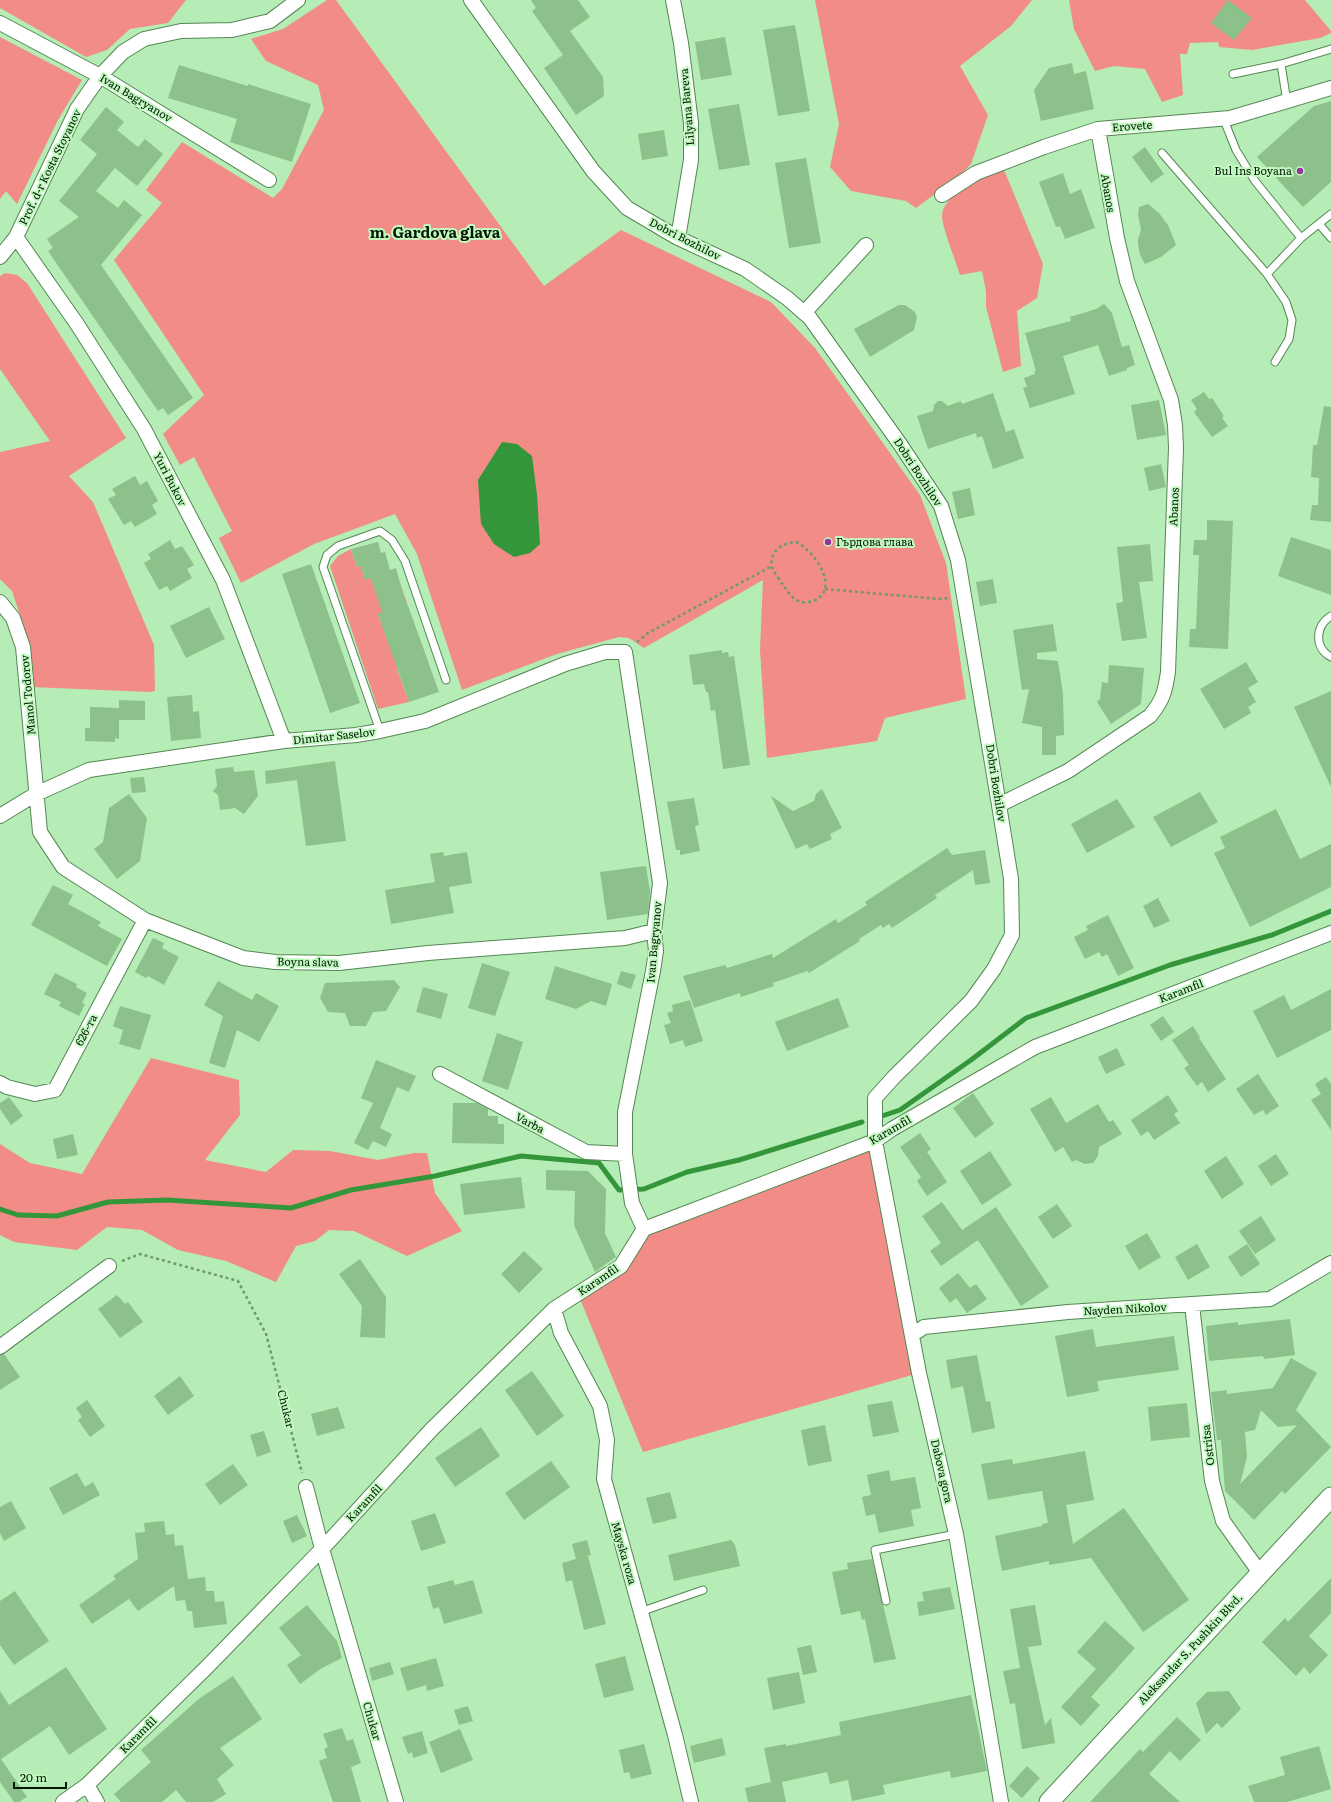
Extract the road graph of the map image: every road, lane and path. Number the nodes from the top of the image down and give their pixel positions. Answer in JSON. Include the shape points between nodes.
{"nodes":[{"id":1,"x":298,"y":0,"type":"edge"},
{"id":2,"x":471,"y":0,"type":"edge"},
{"id":3,"x":673,"y":0,"type":"edge"},
{"id":4,"x":0,"y":23,"type":"edge"},
{"id":5,"x":1331,"y":49,"type":"edge"},
{"id":6,"x":1281,"y":64,"type":"junction"},
{"id":7,"x":1233,"y":74,"type":"dead end"},
{"id":8,"x":100,"y":76,"type":"junction"},
{"id":9,"x":1331,"y":88,"type":"edge"},
{"id":10,"x":1287,"y":102,"type":"junction"},
{"id":11,"x":1224,"y":120,"type":"junction"},
{"id":12,"x":1098,"y":129,"type":"junction"},
{"id":13,"x":1162,"y":153,"type":"dead end"},
{"id":14,"x":269,"y":180,"type":"dead end"},
{"id":15,"x":942,"y":195,"type":"dead end"},
{"id":16,"x":1331,"y":214,"type":"edge"},
{"id":17,"x":1319,"y":224,"type":"junction"},
{"id":18,"x":16,"y":238,"type":"junction"},
{"id":19,"x":678,"y":238,"type":"junction"},
{"id":20,"x":1300,"y":238,"type":"junction"},
{"id":21,"x":1331,"y":238,"type":"edge"},
{"id":22,"x":866,"y":245,"type":"dead end"},
{"id":23,"x":0,"y":257,"type":"edge"},
{"id":24,"x":1267,"y":274,"type":"junction"},
{"id":25,"x":804,"y":313,"type":"junction"},
{"id":26,"x":1275,"y":362,"type":"dead end"},
{"id":27,"x":772,"y":566,"type":"junction"},
{"id":28,"x":825,"y":589,"type":"junction"},
{"id":29,"x":964,"y":595,"type":"junction"},
{"id":30,"x":0,"y":602,"type":"edge"},
{"id":31,"x":1331,"y":616,"type":"edge"},
{"id":32,"x":625,"y":652,"type":"junction"},
{"id":33,"x":1331,"y":657,"type":"edge"},
{"id":34,"x":446,"y":680,"type":"dead end"},
{"id":35,"x":380,"y":731,"type":"junction"},
{"id":36,"x":284,"y":741,"type":"junction"},
{"id":37,"x":36,"y":794,"type":"junction"},
{"id":38,"x":1000,"y":805,"type":"junction"},
{"id":39,"x":0,"y":816,"type":"edge"},
{"id":40,"x":145,"y":920,"type":"junction"},
{"id":41,"x":654,"y":932,"type":"junction"},
{"id":42,"x":1331,"y":933,"type":"edge"},
{"id":43,"x":440,"y":1074,"type":"dead end"},
{"id":44,"x":0,"y":1083,"type":"edge"},
{"id":45,"x":875,"y":1141,"type":"junction"},
{"id":46,"x":625,"y":1154,"type":"junction"},
{"id":47,"x":644,"y":1229,"type":"junction"},
{"id":48,"x":1331,"y":1263,"type":"edge"},
{"id":49,"x":109,"y":1266,"type":"joint"},
{"id":50,"x":1192,"y":1305,"type":"junction"},
{"id":51,"x":554,"y":1309,"type":"junction"},
{"id":52,"x":912,"y":1335,"type":"junction"},
{"id":53,"x":0,"y":1346,"type":"edge"},
{"id":54,"x":306,"y":1487,"type":"joint"},
{"id":55,"x":1331,"y":1497,"type":"edge"},
{"id":56,"x":956,"y":1534,"type":"junction"},
{"id":57,"x":322,"y":1549,"type":"junction"},
{"id":58,"x":1260,"y":1573,"type":"junction"},
{"id":59,"x":703,"y":1590,"type":"dead end"},
{"id":60,"x":886,"y":1601,"type":"dead end"},
{"id":61,"x":640,"y":1612,"type":"junction"},
{"id":62,"x":87,"y":1785,"type":"junction"},
{"id":63,"x":63,"y":1802,"type":"edge"},
{"id":64,"x":97,"y":1802,"type":"edge"},
{"id":65,"x":396,"y":1802,"type":"edge"},
{"id":66,"x":691,"y":1802,"type":"edge"},
{"id":67,"x":1002,"y":1802,"type":"edge"},
{"id":68,"x":1049,"y":1802,"type":"edge"}],
"edges":[{"from":1,"to":8,"type":"street","name":"Prof. d-r Kosta Stoyanov","via":[[270,21],[232,30],[181,31],[144,39],[123,52]]},
{"from":2,"to":19,"type":"street","name":"Dobri Bozhilov","via":[[593,171],[627,208]]},
{"from":3,"to":19,"type":"street","name":"Lilyana Bareva","via":[[691,123],[691,160]]},
{"from":4,"to":8,"type":"street","name":"Ivan Bagryanov"},
{"from":5,"to":6,"type":"lane"},
{"from":6,"to":7,"type":"lane"},
{"from":6,"to":10,"type":"lane"},
{"from":8,"to":14,"type":"street","name":"Ivan Bagryanov"},
{"from":8,"to":18,"type":"street","name":"Prof. d-r Kosta Stoyanov","via":[[77,109]]},
{"from":9,"to":10,"type":"street","name":"Erovete"},
{"from":10,"to":11,"type":"street","name":"Erovete"},
{"from":11,"to":12,"type":"street","name":"Erovete"},
{"from":11,"to":20,"type":"lane","via":[[1236,150],[1255,181]]},
{"from":12,"to":15,"type":"street","name":"Erovete","via":[[976,173]]},
{"from":12,"to":38,"type":"street","name":"Abanos","via":[[1127,281],[1171,400],[1175,425],[1166,687],[1160,704],[1150,716],[1068,771]]},
{"from":13,"to":24,"type":"lane"},
{"from":16,"to":17,"type":"lane"},
{"from":17,"to":20,"type":"lane"},
{"from":17,"to":21,"type":"lane"},
{"from":18,"to":23,"type":"street","name":"Prof. d-r Kosta Stoyanov"},
{"from":18,"to":36,"type":"street","name":"Yuri Bukov","via":[[77,324],[144,429],[222,580]]},
{"from":19,"to":25,"type":"street","name":"Dobri Bozhilov","via":[[745,269]]},
{"from":20,"to":24,"type":"lane"},
{"from":22,"to":25,"type":"street"},
{"from":24,"to":26,"type":"lane","via":[[1286,302],[1292,320],[1289,339]]},
{"from":25,"to":29,"type":"street","name":"Dobri Bozhilov","via":[[900,444],[941,506],[958,560]]},
{"from":27,"to":28,"type":"path","via":[[789,594],[795,599],[810,602],[817,599]]},
{"from":27,"to":28,"type":"path","via":[[775,551],[780,546],[796,542],[803,545],[822,571]]},
{"from":27,"to":32,"type":"path","via":[[648,633]]},
{"from":28,"to":29,"type":"path","via":[[939,599]]},
{"from":29,"to":38,"type":"street","name":"Dobri Bozhilov"},
{"from":30,"to":37,"type":"street","name":"Manol Todorov","via":[[13,618],[23,647]]},
{"from":31,"to":33,"type":"lane","via":[[1326,618],[1318,632],[1319,644]]},
{"from":32,"to":35,"type":"street","name":"Dimitar Saselov","via":[[605,652],[565,664],[425,721]]},
{"from":32,"to":41,"type":"street","name":"Ivan Bagryanov","via":[[660,883]]},
{"from":34,"to":35,"type":"lane","via":[[405,561],[392,540],[380,531],[338,546],[327,555],[323,567]]},
{"from":35,"to":36,"type":"street","name":"Dimitar Saselov"},
{"from":36,"to":37,"type":"street","name":"Dimitar Saselov","via":[[90,770]]},
{"from":37,"to":39,"type":"street","name":"Dimitar Saselov"},
{"from":37,"to":40,"type":"street","name":"Boyna slava","via":[[40,832],[63,867]]},
{"from":38,"to":45,"type":"street","name":"Dobri Bozhilov","via":[[1011,879],[1012,936],[994,969],[971,1001],[875,1098]]},
{"from":40,"to":41,"type":"street","name":"Boyna slava","via":[[243,958],[275,962],[339,963],[428,953],[625,938]]},
{"from":40,"to":44,"type":"street","name":"626-та","via":[[55,1090],[35,1094]]},
{"from":41,"to":46,"type":"street","name":"Ivan Bagryanov","via":[[656,951],[653,971],[625,1112]]},
{"from":42,"to":45,"type":"street","name":"Karamfil","via":[[1035,1047]]},
{"from":43,"to":46,"type":"street","name":"Varba","via":[[586,1152]]},
{"from":45,"to":47,"type":"street","name":"Karamfil"},
{"from":45,"to":52,"type":"street","name":"Dabova gora"},
{"from":46,"to":47,"type":"street","name":"Ivan Bagryanov","via":[[632,1203]]},
{"from":47,"to":51,"type":"street","name":"Karamfil","via":[[621,1266]]},
{"from":48,"to":50,"type":"street","name":"Nayden Nikolov","via":[[1270,1299]]},
{"from":49,"to":53,"type":"street"},
{"from":49,"to":54,"type":"path","name":"Chukar","via":[[140,1254],[238,1281],[266,1334]]},
{"from":50,"to":52,"type":"street","name":"Nayden Nikolov","via":[[1068,1312],[924,1327]]},
{"from":50,"to":58,"type":"street","name":"Ostritsa","via":[[1212,1481],[1223,1522]]},
{"from":51,"to":57,"type":"street","name":"Karamfil","via":[[431,1430]]},
{"from":51,"to":61,"type":"street","name":"Mayska roza","via":[[561,1333],[600,1406],[607,1440],[604,1479]]},
{"from":52,"to":56,"type":"street","name":"Dabova gora"},
{"from":54,"to":57,"type":"street","name":"Chukar"},
{"from":55,"to":58,"type":"main road","name":"Aleksandar S. Pushkin Blvd."},
{"from":56,"to":60,"type":"lane","via":[[875,1550]]},
{"from":56,"to":67,"type":"street","name":"Dabova gora"},
{"from":57,"to":62,"type":"street","name":"Karamfil"},
{"from":57,"to":65,"type":"street","name":"Chukar"},
{"from":58,"to":68,"type":"main road","name":"Aleksandar S. Pushkin Blvd."},
{"from":59,"to":61,"type":"lane"},
{"from":61,"to":66,"type":"street","name":"Mayska roza"},
{"from":62,"to":63,"type":"street","name":"Karamfil"},
{"from":62,"to":64,"type":"street"}]}
